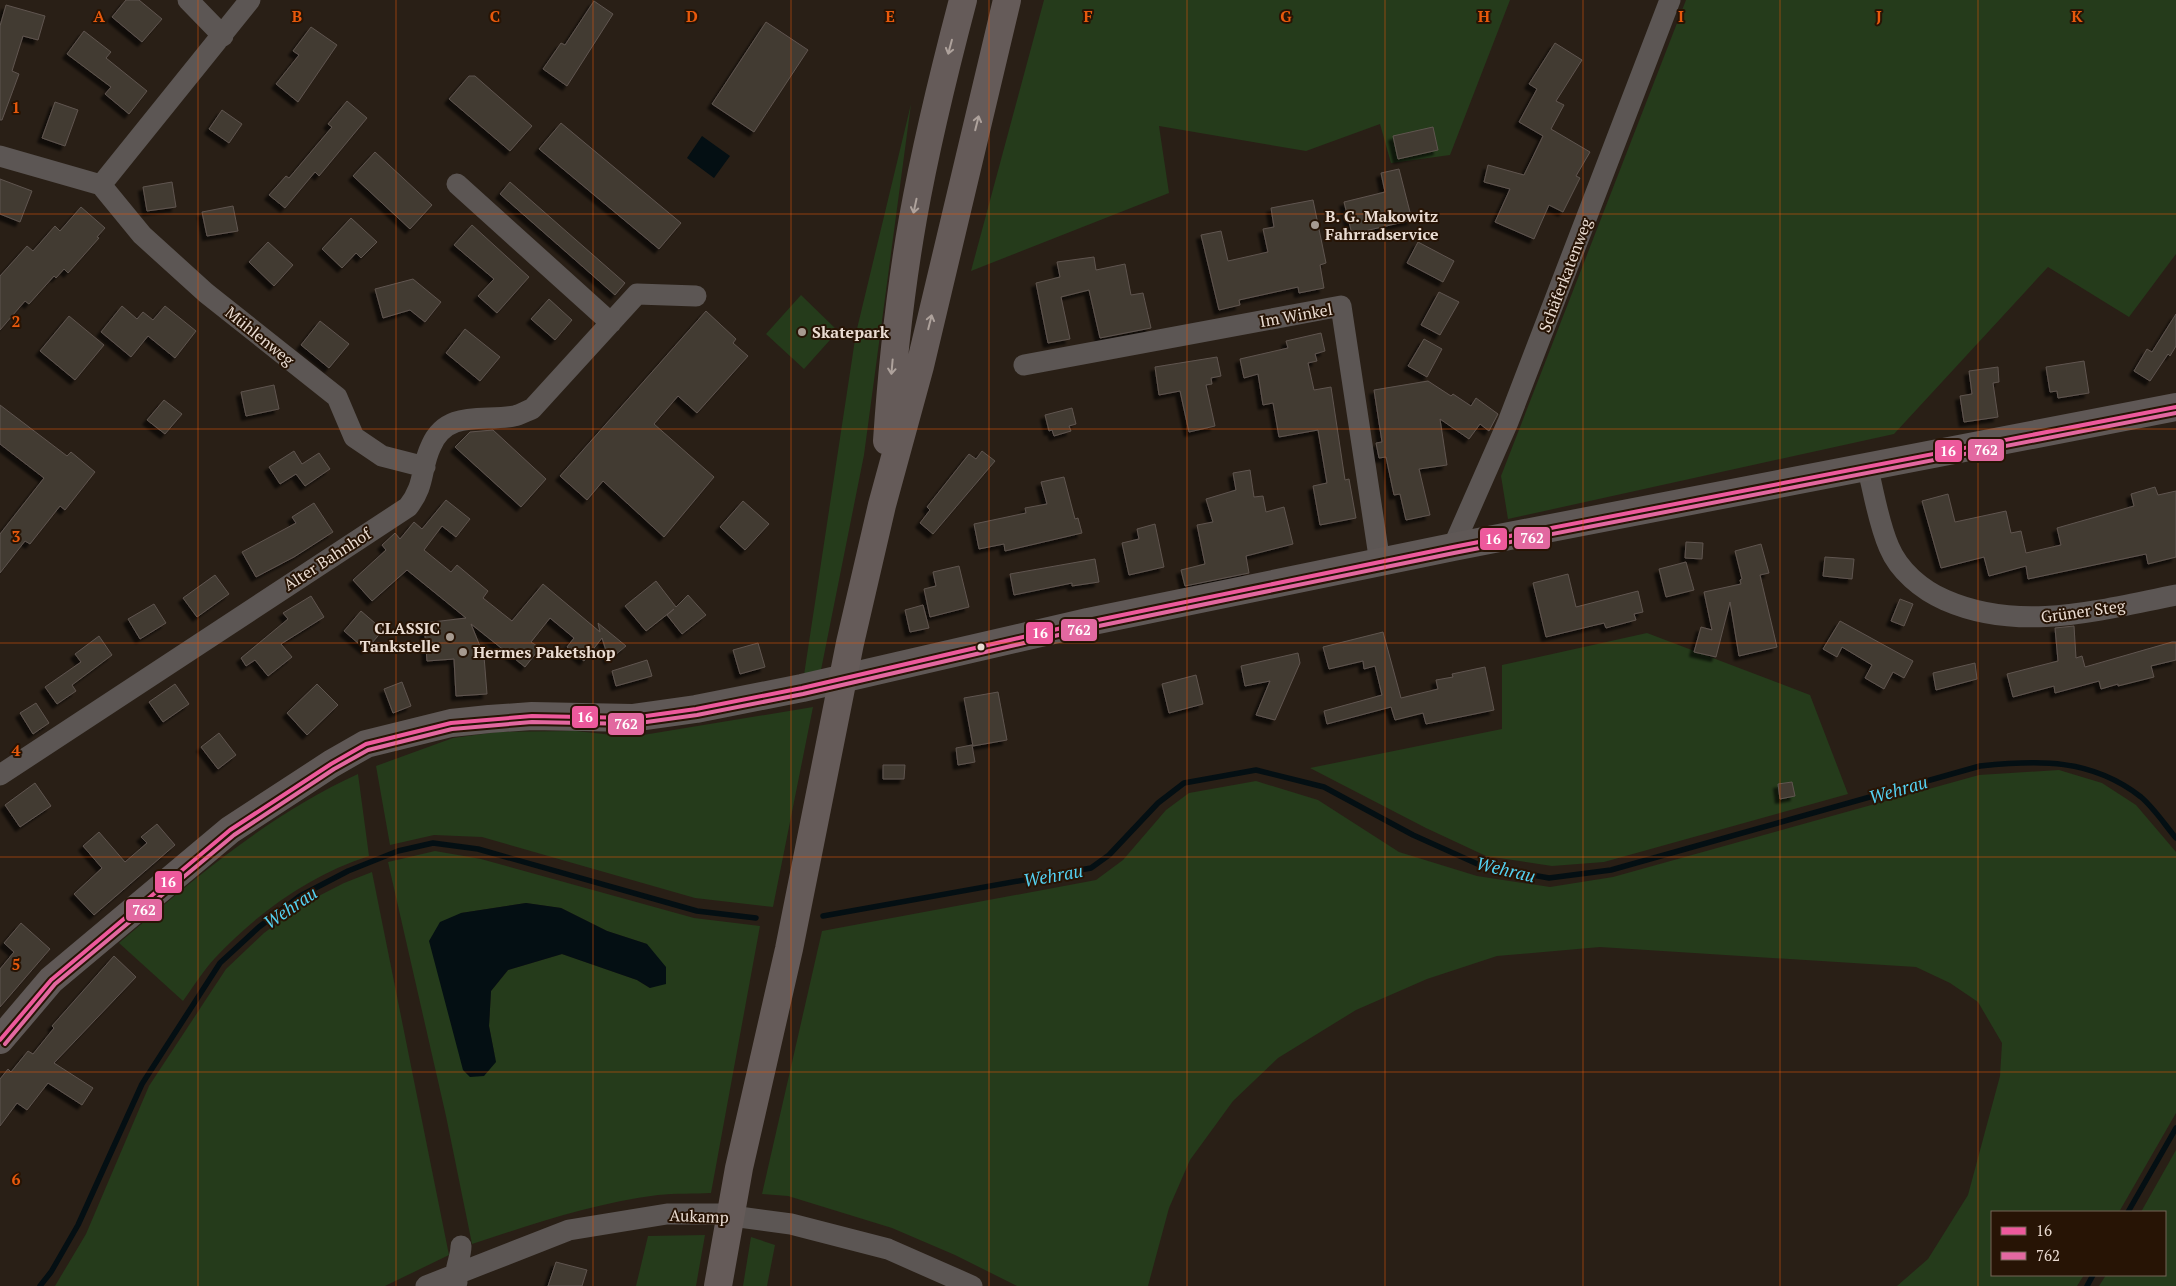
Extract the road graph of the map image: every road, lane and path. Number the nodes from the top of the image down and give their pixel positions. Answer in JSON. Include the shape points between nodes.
{"nodes":[{"id":1,"x":188,"y":0,"type":"edge"},
{"id":2,"x":250,"y":0,"type":"edge"},
{"id":3,"x":963,"y":0,"type":"edge"},
{"id":4,"x":1007,"y":0,"type":"edge"},
{"id":5,"x":1670,"y":0,"type":"edge"},
{"id":6,"x":223,"y":36,"type":"junction"},
{"id":7,"x":0,"y":156,"type":"edge"},
{"id":8,"x":457,"y":184,"type":"dead end"},
{"id":9,"x":101,"y":185,"type":"junction"},
{"id":10,"x":696,"y":296,"type":"dead end"},
{"id":11,"x":611,"y":323,"type":"junction"},
{"id":12,"x":1024,"y":364,"type":"dead end"},
{"id":13,"x":2176,"y":407,"type":"edge"},
{"id":14,"x":1867,"y":466,"type":"junction"},
{"id":15,"x":425,"y":467,"type":"junction"},
{"id":16,"x":882,"y":505,"type":"junction"},
{"id":17,"x":1453,"y":547,"type":"junction"},
{"id":18,"x":1380,"y":563,"type":"junction"},
{"id":19,"x":2176,"y":595,"type":"edge"},
{"id":20,"x":0,"y":775,"type":"edge"},
{"id":21,"x":0,"y":1040,"type":"edge"},
{"id":22,"x":461,"y":1246,"type":"dead end"},
{"id":23,"x":720,"y":1274,"type":"edge"},
{"id":24,"x":456,"y":1280,"type":"edge"},
{"id":25,"x":426,"y":1286,"type":"edge"},
{"id":26,"x":972,"y":1286,"type":"edge"}],
"edges":[{"from":1,"to":6,"type":"street"},
{"from":2,"to":6,"type":"street"},
{"from":3,"to":16,"type":"highway","one_way":true,"via":[[940,87],[913,218],[893,360]]},
{"from":16,"to":4,"type":"highway","one_way":true,"via":[[920,366]]},
{"from":5,"to":17,"type":"street","name":"Schäferkatenweg","via":[[1508,422]]},
{"from":6,"to":9,"type":"street"},
{"from":7,"to":9,"type":"street"},
{"from":8,"to":11,"type":"street"},
{"from":9,"to":15,"type":"street","name":"Mühlenweg","via":[[142,235],[199,286],[337,397],[354,437],[382,456]]},
{"from":10,"to":11,"type":"street","name":"Alter Bahnhof","via":[[637,294]]},
{"from":11,"to":15,"type":"street","name":"Alter Bahnhof","via":[[532,409],[514,416],[464,418],[452,424],[431,445]]},
{"from":12,"to":18,"type":"street","name":"Im Winkel","via":[[1341,306]]},
{"from":13,"to":14,"type":"main road"},
{"from":14,"to":17,"type":"main road"},
{"from":14,"to":19,"type":"street","name":"Grüner Steg","via":[[1889,548],[1917,584],[1934,596],[1994,616],[2032,618],[2071,615]]},
{"from":15,"to":20,"type":"street","name":"Alter Bahnhof","via":[[419,493],[408,507]]},
{"from":16,"to":23,"type":"highway","via":[[828,744],[789,949],[739,1168]]},
{"from":17,"to":18,"type":"main road"},
{"from":18,"to":21,"type":"main road","via":[[1088,622],[696,709],[632,718],[532,716],[489,719],[452,723],[366,744],[230,830],[51,980]]},
{"from":22,"to":24,"type":"street"},
{"from":24,"to":25,"type":"street","name":"Aukamp"},
{"from":24,"to":26,"type":"street","name":"Aukamp","via":[[569,1230],[667,1214],[709,1214],[791,1224],[888,1249]]}]}
